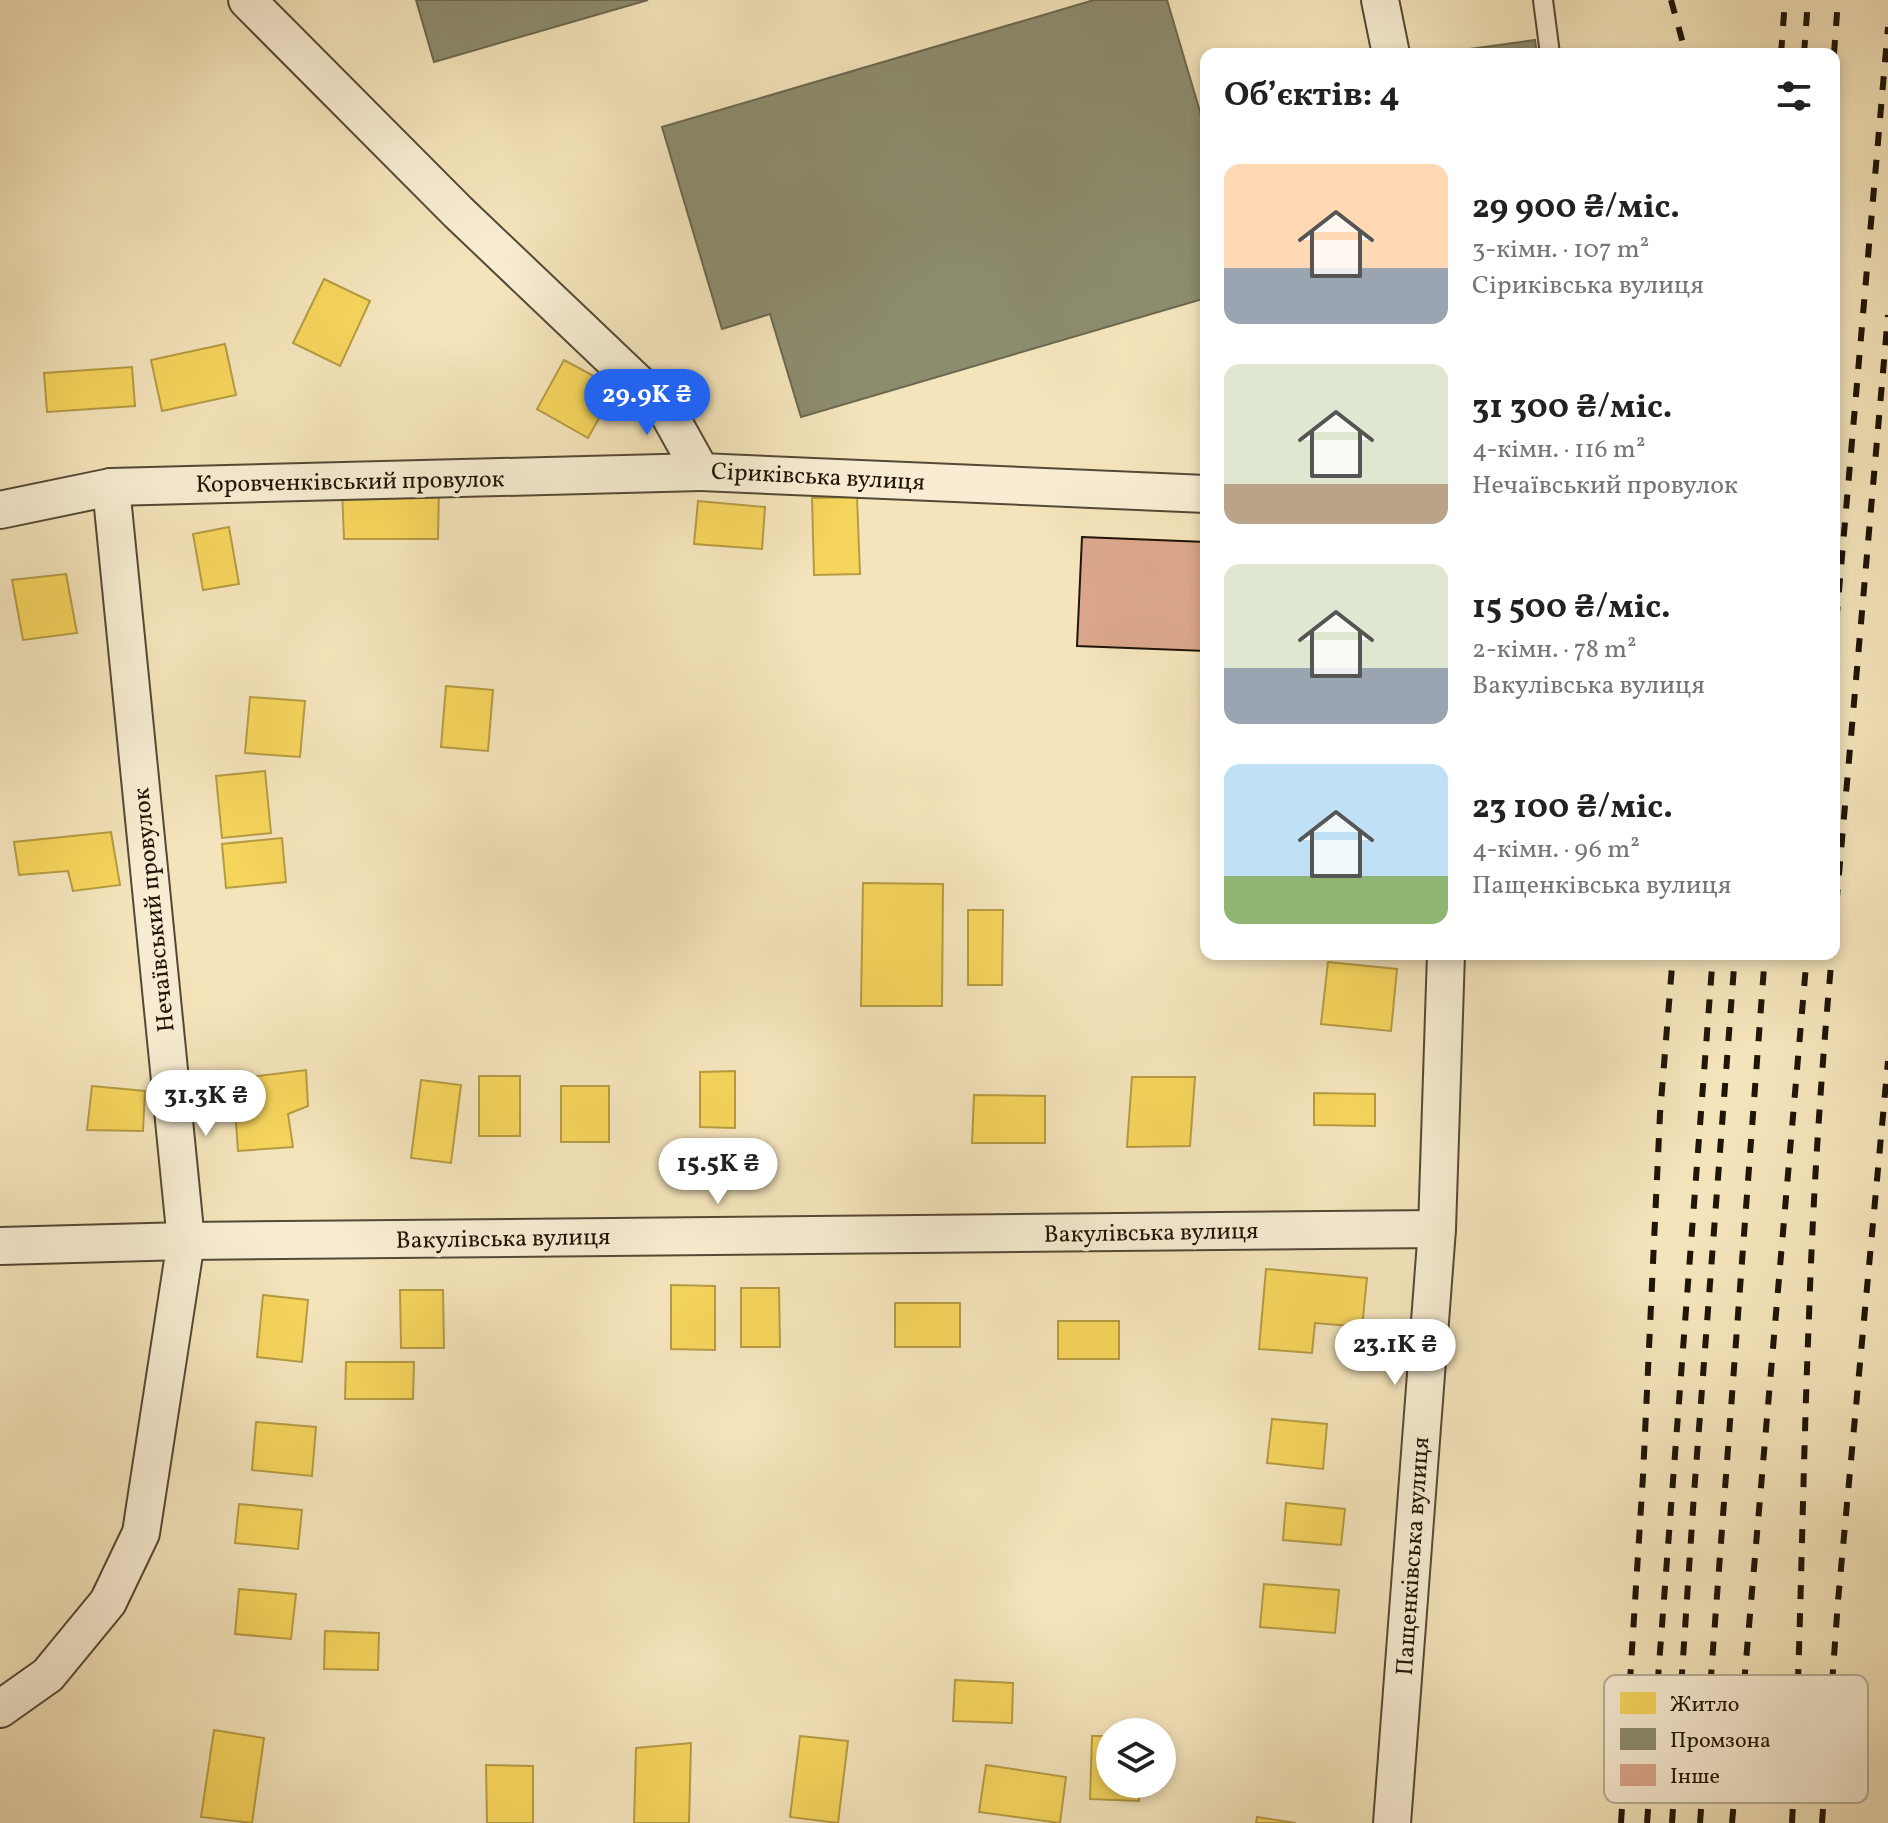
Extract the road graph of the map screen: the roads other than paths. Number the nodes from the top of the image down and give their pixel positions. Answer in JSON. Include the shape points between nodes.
{"nodes":[{"id":1,"x":247,"y":0,"type":"edge"},
{"id":2,"x":1380,"y":0,"type":"edge"},
{"id":3,"x":1543,"y":0,"type":"edge"},
{"id":4,"x":1390,"y":48,"type":"edge"},
{"id":5,"x":1549,"y":48,"type":"edge"},
{"id":6,"x":701,"y":472,"type":"junction"},
{"id":7,"x":111,"y":487,"type":"junction"},
{"id":8,"x":1200,"y":494,"type":"edge"},
{"id":9,"x":0,"y":510,"type":"edge"},
{"id":10,"x":1446,"y":960,"type":"edge"},
{"id":11,"x":1437,"y":1229,"type":"junction"},
{"id":12,"x":186,"y":1241,"type":"junction"},
{"id":13,"x":0,"y":1246,"type":"edge"},
{"id":14,"x":0,"y":1709,"type":"edge"},
{"id":15,"x":1392,"y":1823,"type":"edge"}],
"edges":[{"from":1,"to":6,"type":"street","name":"Сіриківська вулиця","via":[[667,411]]},
{"from":2,"to":4,"type":"street"},
{"from":3,"to":5,"type":"lane"},
{"from":6,"to":7,"type":"street","name":"Коровченківський провулок"},
{"from":6,"to":8,"type":"street","name":"Сіриківська вулиця"},
{"from":7,"to":9,"type":"street","name":"Коровченківський провулок"},
{"from":7,"to":12,"type":"street","name":"Нечаївський провулок"},
{"from":10,"to":11,"type":"street","name":"Пащенківська вулиця"},
{"from":11,"to":12,"type":"street","name":"Вакулівська вулиця"},
{"from":11,"to":15,"type":"street","name":"Пащенківська вулиця"},
{"from":12,"to":13,"type":"street","name":"Вакулівська вулиця"},
{"from":12,"to":14,"type":"street","name":"Нечаївський провулок","via":[[141,1533],[108,1602],[48,1675]]}]}
